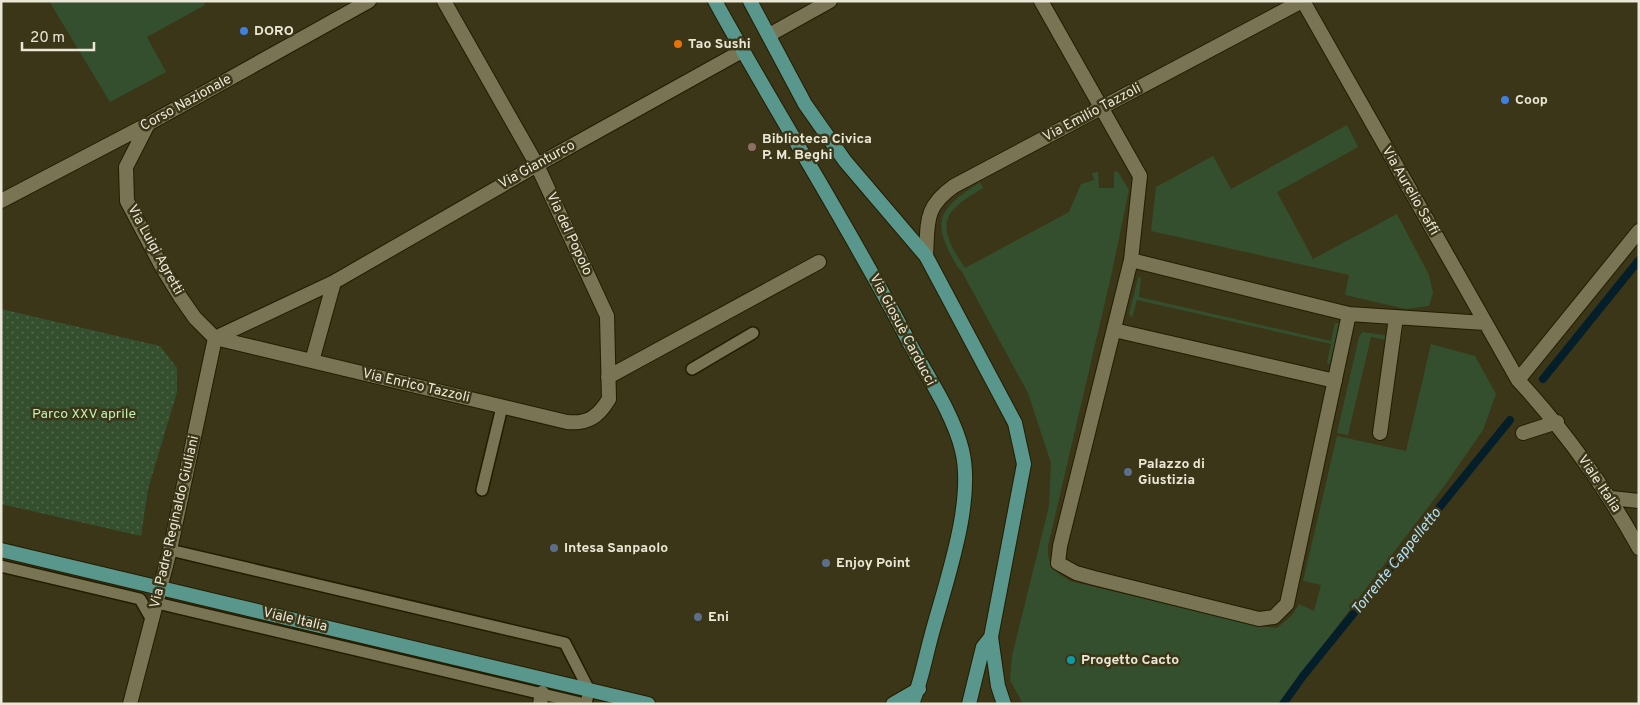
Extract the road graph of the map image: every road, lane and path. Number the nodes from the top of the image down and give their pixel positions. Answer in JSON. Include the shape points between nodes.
{"nodes":[{"id":1,"x":369,"y":1,"type":"edge"},
{"id":2,"x":444,"y":1,"type":"edge"},
{"id":3,"x":715,"y":1,"type":"edge"},
{"id":4,"x":750,"y":1,"type":"edge"},
{"id":5,"x":830,"y":1,"type":"edge"},
{"id":6,"x":1041,"y":1,"type":"edge"},
{"id":7,"x":1302,"y":1,"type":"edge"},
{"id":8,"x":769,"y":35,"type":"junction"},
{"id":9,"x":742,"y":51,"type":"junction"},
{"id":10,"x":1103,"y":107,"type":"junction"},
{"id":11,"x":148,"y":124,"type":"junction"},
{"id":12,"x":536,"y":165,"type":"junction"},
{"id":13,"x":1,"y":201,"type":"edge"},
{"id":14,"x":1639,"y":231,"type":"edge"},
{"id":15,"x":926,"y":256,"type":"junction"},
{"id":16,"x":1131,"y":260,"type":"junction"},
{"id":17,"x":819,"y":262,"type":"dead end"},
{"id":18,"x":334,"y":282,"type":"junction"},
{"id":19,"x":1349,"y":314,"type":"junction"},
{"id":20,"x":1396,"y":317,"type":"junction"},
{"id":21,"x":1485,"y":322,"type":"junction"},
{"id":22,"x":1114,"y":330,"type":"junction"},
{"id":23,"x":753,"y":333,"type":"dead end"},
{"id":24,"x":215,"y":338,"type":"junction"},
{"id":25,"x":312,"y":362,"type":"junction"},
{"id":26,"x":692,"y":369,"type":"dead end"},
{"id":27,"x":608,"y":377,"type":"junction"},
{"id":28,"x":1518,"y":380,"type":"junction"},
{"id":29,"x":1335,"y":381,"type":"junction"},
{"id":30,"x":609,"y":399,"type":"joint"},
{"id":31,"x":502,"y":407,"type":"junction"},
{"id":32,"x":1557,"y":422,"type":"junction"},
{"id":33,"x":1380,"y":433,"type":"dead end"},
{"id":34,"x":1523,"y":433,"type":"dead end"},
{"id":35,"x":482,"y":490,"type":"dead end"},
{"id":36,"x":1611,"y":498,"type":"junction"},
{"id":37,"x":1639,"y":501,"type":"edge"},
{"id":38,"x":1639,"y":548,"type":"edge"},
{"id":39,"x":1,"y":550,"type":"edge"},
{"id":40,"x":170,"y":550,"type":"junction"},
{"id":41,"x":1,"y":566,"type":"edge"},
{"id":42,"x":160,"y":588,"type":"junction"},
{"id":43,"x":156,"y":603,"type":"junction"},
{"id":44,"x":152,"y":620,"type":"junction"},
{"id":45,"x":991,"y":637,"type":"junction"},
{"id":46,"x":918,"y":689,"type":"junction"},
{"id":47,"x":589,"y":690,"type":"junction"},
{"id":48,"x":541,"y":699,"type":"edge"},
{"id":49,"x":130,"y":704,"type":"edge"},
{"id":50,"x":585,"y":704,"type":"edge"},
{"id":51,"x":648,"y":704,"type":"edge"},
{"id":52,"x":893,"y":704,"type":"edge"},
{"id":53,"x":912,"y":704,"type":"edge"},
{"id":54,"x":969,"y":704,"type":"edge"},
{"id":55,"x":1004,"y":704,"type":"edge"}],
"edges":[{"from":1,"to":11,"type":"street","name":"Corso Nazionale"},
{"from":2,"to":12,"type":"street","name":"Via del Popolo"},
{"from":3,"to":9,"type":"main road","name":"Via Giosuè Carducci"},
{"from":4,"to":8,"type":"main road"},
{"from":5,"to":8,"type":"street"},
{"from":6,"to":10,"type":"street"},
{"from":7,"to":10,"type":"street","name":"Via Emilio Tazzoli"},
{"from":7,"to":21,"type":"street","name":"Via Aurelio Saffi"},
{"from":8,"to":15,"type":"main road","via":[[805,104],[846,161]]},
{"from":9,"to":12,"type":"street","name":"Via Gianturco"},
{"from":9,"to":46,"type":"main road","name":"Via Giosuè Carducci","via":[[896,317],[962,450],[966,486],[960,519]]},
{"from":10,"to":15,"type":"street","name":"Via Emilio Tazzoli","via":[[939,196],[931,209]]},
{"from":10,"to":16,"type":"street","via":[[1140,176]]},
{"from":11,"to":13,"type":"street","name":"Corso Nazionale"},
{"from":11,"to":24,"type":"street","name":"Via Luigi Agretti","via":[[126,167],[127,202],[190,312]]},
{"from":12,"to":18,"type":"street","name":"Via Gianturco"},
{"from":12,"to":27,"type":"street","name":"Via del Popolo","via":[[607,316]]},
{"from":14,"to":28,"type":"street"},
{"from":15,"to":45,"type":"main road","via":[[1015,423],[1024,464]]},
{"from":16,"to":19,"type":"street"},
{"from":16,"to":22,"type":"street"},
{"from":17,"to":27,"type":"street"},
{"from":18,"to":24,"type":"street","name":"Via Gianturco"},
{"from":18,"to":25,"type":"street"},
{"from":19,"to":20,"type":"street"},
{"from":19,"to":29,"type":"street"},
{"from":20,"to":21,"type":"street"},
{"from":20,"to":33,"type":"street"},
{"from":21,"to":28,"type":"street","name":"Via Aurelio Saffi"},
{"from":22,"to":29,"type":"street"},
{"from":22,"to":29,"type":"street","via":[[1058,563],[1094,578],[1259,618],[1274,617],[1286,604]]},
{"from":23,"to":26,"type":"lane"},
{"from":24,"to":25,"type":"street","name":"Via Enrico Tazzoli"},
{"from":24,"to":40,"type":"street","name":"Via Padre Reginaldo Giuliani"},
{"from":25,"to":31,"type":"street","name":"Via Enrico Tazzoli"},
{"from":27,"to":30,"type":"street","name":"Via del Popolo"},
{"from":28,"to":32,"type":"street","name":"Viale Italia"},
{"from":30,"to":31,"type":"street","name":"Via Enrico Tazzoli","via":[[595,418],[582,424]]},
{"from":31,"to":35,"type":"lane"},
{"from":32,"to":34,"type":"street"},
{"from":32,"to":36,"type":"street","name":"Viale Italia"},
{"from":36,"to":37,"type":"street"},
{"from":36,"to":38,"type":"street","name":"Viale Italia"},
{"from":39,"to":42,"type":"main road","name":"Viale Italia"},
{"from":40,"to":42,"type":"street","name":"Via Padre Reginaldo Giuliani"},
{"from":40,"to":47,"type":"lane","via":[[565,643]]},
{"from":41,"to":44,"type":"lane","via":[[140,599]]},
{"from":42,"to":43,"type":"street","name":"Via Padre Reginaldo Giuliani"},
{"from":42,"to":47,"type":"main road","name":"Viale Italia"},
{"from":43,"to":44,"type":"street","name":"Via Padre Reginaldo Giuliani"},
{"from":43,"to":48,"type":"lane","name":"Viale Italia"},
{"from":44,"to":49,"type":"street","name":"Via Padre Reginaldo Giuliani"},
{"from":45,"to":54,"type":"main road","via":[[983,647]]},
{"from":45,"to":55,"type":"main road"},
{"from":46,"to":52,"type":"main road"},
{"from":46,"to":53,"type":"main road","name":"Via Giosuè Carducci"},
{"from":47,"to":50,"type":"lane"},
{"from":47,"to":51,"type":"main road","name":"Viale Italia"},
{"from":48,"to":50,"type":"lane","name":"Viale Italia"}]}
